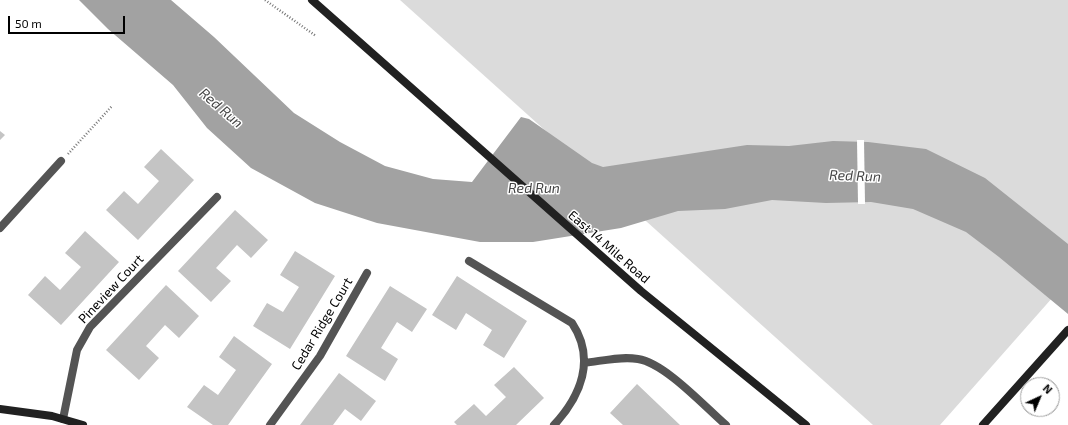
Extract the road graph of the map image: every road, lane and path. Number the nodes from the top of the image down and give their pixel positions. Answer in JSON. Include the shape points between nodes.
{"nodes":[{"id":1,"x":265,"y":0,"type":"edge"},
{"id":2,"x":312,"y":0,"type":"edge"},
{"id":3,"x":316,"y":36,"type":"dead end"},
{"id":4,"x":112,"y":106,"type":"dead end"},
{"id":5,"x":61,"y":161,"type":"joint"},
{"id":6,"x":217,"y":197,"type":"dead end"},
{"id":7,"x":0,"y":228,"type":"edge"},
{"id":8,"x":469,"y":261,"type":"dead end"},
{"id":9,"x":367,"y":273,"type":"dead end"},
{"id":10,"x":1068,"y":330,"type":"edge"},
{"id":11,"x":584,"y":363,"type":"junction"},
{"id":12,"x":0,"y":409,"type":"edge"},
{"id":13,"x":63,"y":419,"type":"junction"},
{"id":14,"x":83,"y":425,"type":"edge"},
{"id":15,"x":270,"y":425,"type":"edge"},
{"id":16,"x":554,"y":425,"type":"edge"},
{"id":17,"x":726,"y":425,"type":"edge"},
{"id":18,"x":806,"y":425,"type":"edge"},
{"id":19,"x":983,"y":425,"type":"edge"}],
"edges":[{"from":1,"to":3,"type":"path"},
{"from":2,"to":18,"type":"main road","name":"East 14 Mile Road","via":[[594,251]]},
{"from":4,"to":5,"type":"path"},
{"from":5,"to":7,"type":"street"},
{"from":6,"to":13,"type":"street","name":"Pineview Court","via":[[90,327],[77,350]]},
{"from":8,"to":11,"type":"street","via":[[572,323],[580,335]]},
{"from":9,"to":15,"type":"street","name":"Cedar Ridge Court","via":[[320,356]]},
{"from":10,"to":19,"type":"main road"},
{"from":11,"to":16,"type":"street","via":[[576,396]]},
{"from":11,"to":17,"type":"street","via":[[623,358],[640,359],[653,364],[667,373]]},
{"from":12,"to":13,"type":"main road","via":[[20,410]]},
{"from":13,"to":14,"type":"main road"}]}
